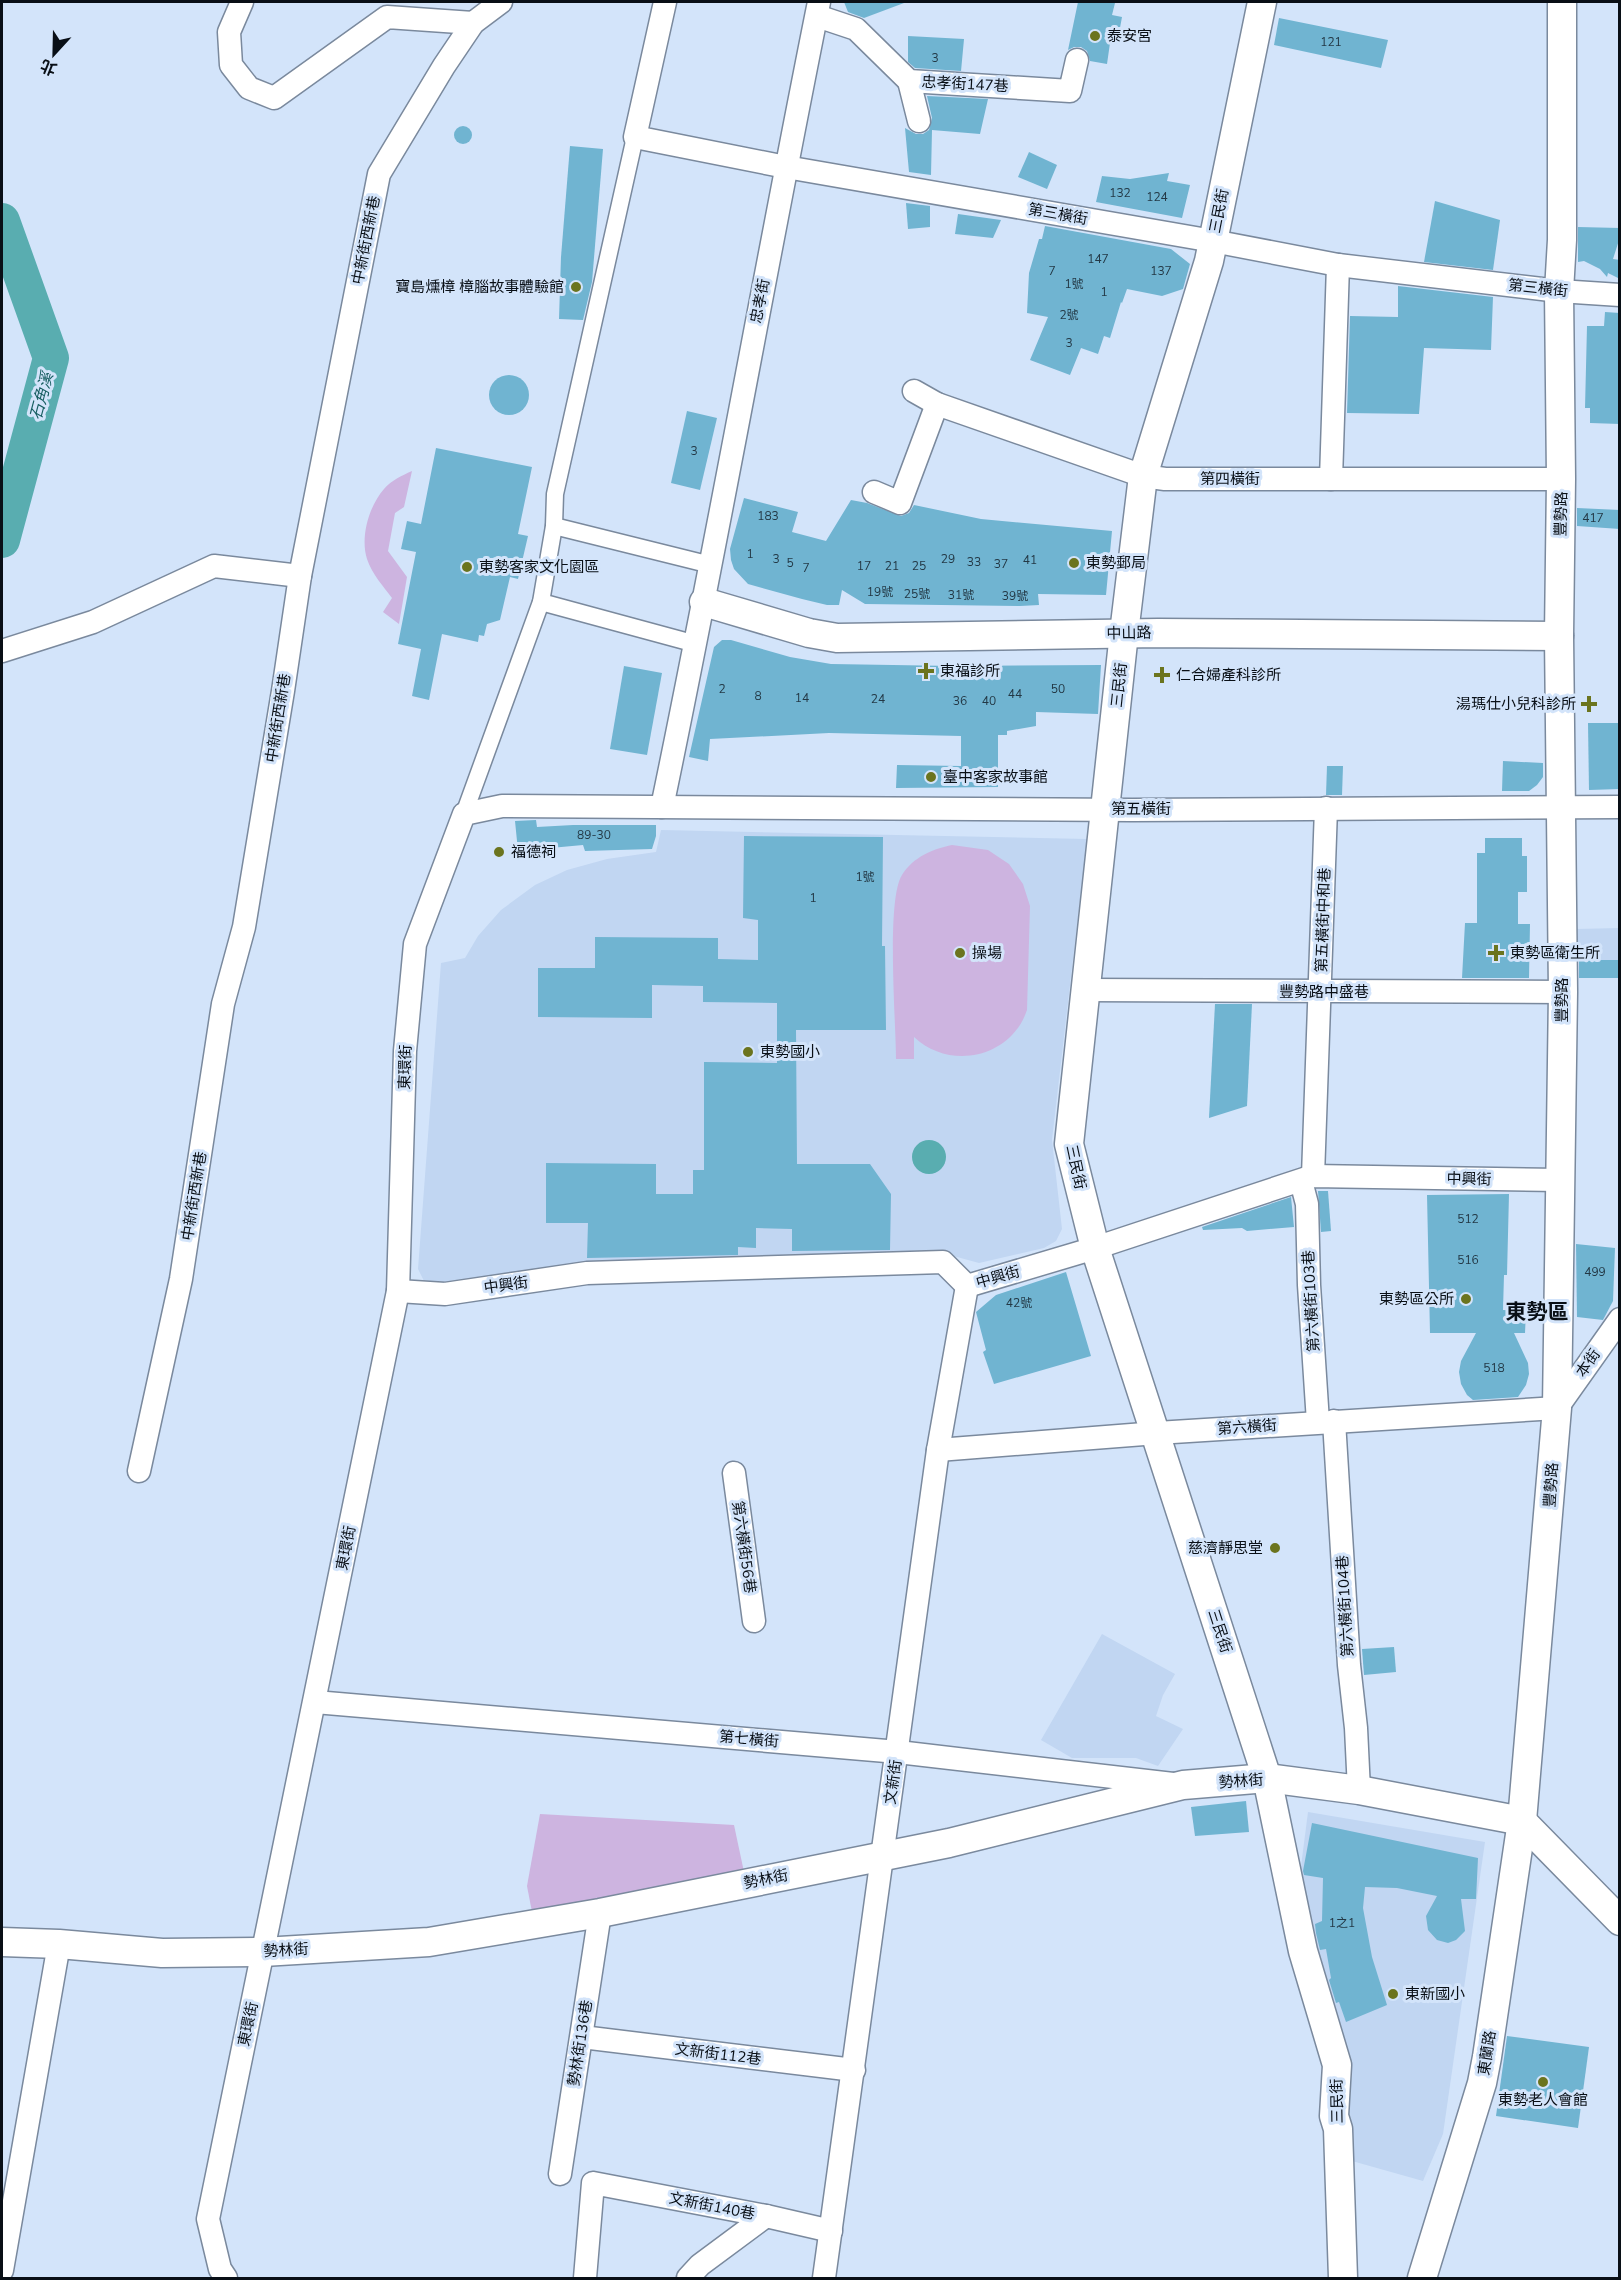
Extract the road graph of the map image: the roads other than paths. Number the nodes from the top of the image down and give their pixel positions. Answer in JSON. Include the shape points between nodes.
{"nodes":[{"id":1,"x":242,"y":2,"type":"edge"},
{"id":2,"x":501,"y":2,"type":"edge"},
{"id":3,"x":665,"y":2,"type":"edge"},
{"id":4,"x":1262,"y":2,"type":"edge"},
{"id":5,"x":1562,"y":2,"type":"edge"},
{"id":6,"x":818,"y":9,"type":"edge"},
{"id":7,"x":473,"y":23,"type":"junction"},
{"id":8,"x":1077,"y":60,"type":"dead end"},
{"id":9,"x":909,"y":81,"type":"junction"},
{"id":10,"x":919,"y":121,"type":"dead end"},
{"id":11,"x":635,"y":137,"type":"junction"},
{"id":12,"x":786,"y":167,"type":"junction"},
{"id":13,"x":1213,"y":241,"type":"junction"},
{"id":14,"x":1338,"y":265,"type":"junction"},
{"id":15,"x":1559,"y":291,"type":"junction"},
{"id":16,"x":1620,"y":295,"type":"edge"},
{"id":17,"x":915,"y":391,"type":"dead end"},
{"id":18,"x":937,"y":404,"type":"junction"},
{"id":19,"x":1143,"y":476,"type":"junction"},
{"id":20,"x":1330,"y":479,"type":"junction"},
{"id":21,"x":1561,"y":479,"type":"junction"},
{"id":22,"x":874,"y":492,"type":"dead end"},
{"id":23,"x":554,"y":526,"type":"junction"},
{"id":24,"x":711,"y":565,"type":"junction"},
{"id":25,"x":300,"y":576,"type":"junction"},
{"id":26,"x":541,"y":602,"type":"junction"},
{"id":27,"x":704,"y":602,"type":"junction"},
{"id":28,"x":1124,"y":633,"type":"junction"},
{"id":29,"x":1559,"y":636,"type":"junction"},
{"id":30,"x":696,"y":644,"type":"junction"},
{"id":31,"x":2,"y":651,"type":"edge"},
{"id":32,"x":662,"y":807,"type":"junction"},
{"id":33,"x":1561,"y":807,"type":"junction"},
{"id":34,"x":1620,"y":807,"type":"edge"},
{"id":35,"x":1326,"y":808,"type":"junction"},
{"id":36,"x":1106,"y":809,"type":"junction"},
{"id":37,"x":464,"y":814,"type":"junction"},
{"id":38,"x":1085,"y":990,"type":"junction"},
{"id":39,"x":1320,"y":992,"type":"junction"},
{"id":40,"x":1563,"y":992,"type":"junction"},
{"id":41,"x":1307,"y":1178,"type":"junction"},
{"id":42,"x":1559,"y":1180,"type":"junction"},
{"id":43,"x":1095,"y":1248,"type":"junction"},
{"id":44,"x":967,"y":1286,"type":"junction"},
{"id":45,"x":398,"y":1290,"type":"junction"},
{"id":46,"x":1620,"y":1319,"type":"edge"},
{"id":47,"x":1557,"y":1408,"type":"junction"},
{"id":48,"x":1326,"y":1422,"type":"junction"},
{"id":49,"x":1156,"y":1433,"type":"junction"},
{"id":50,"x":938,"y":1450,"type":"junction"},
{"id":51,"x":139,"y":1471,"type":"dead end"},
{"id":52,"x":734,"y":1473,"type":"dead end"},
{"id":53,"x":754,"y":1621,"type":"dead end"},
{"id":54,"x":315,"y":1702,"type":"junction"},
{"id":55,"x":898,"y":1752,"type":"junction"},
{"id":56,"x":1267,"y":1778,"type":"junction"},
{"id":57,"x":1183,"y":1785,"type":"junction"},
{"id":58,"x":1359,"y":1790,"type":"junction"},
{"id":59,"x":1522,"y":1821,"type":"junction"},
{"id":60,"x":882,"y":1856,"type":"junction"},
{"id":61,"x":600,"y":1913,"type":"junction"},
{"id":62,"x":1620,"y":1921,"type":"edge"},
{"id":63,"x":2,"y":1942,"type":"edge"},
{"id":64,"x":59,"y":1944,"type":"junction"},
{"id":65,"x":263,"y":1952,"type":"junction"},
{"id":66,"x":582,"y":2037,"type":"junction"},
{"id":67,"x":854,"y":2070,"type":"junction"},
{"id":68,"x":560,"y":2174,"type":"dead end"},
{"id":69,"x":766,"y":2216,"type":"junction"},
{"id":70,"x":831,"y":2231,"type":"junction"},
{"id":71,"x":2,"y":2270,"type":"edge"},
{"id":72,"x":226,"y":2278,"type":"edge"},
{"id":73,"x":585,"y":2278,"type":"edge"},
{"id":74,"x":688,"y":2278,"type":"edge"},
{"id":75,"x":824,"y":2278,"type":"edge"},
{"id":76,"x":1342,"y":2278,"type":"edge"},
{"id":77,"x":1422,"y":2278,"type":"edge"}],
"edges":[{"from":1,"to":7,"type":"street","via":[[229,32],[231,65],[249,88],[274,98],[387,17]]},
{"from":2,"to":7,"type":"street","name":"中新街西新巷"},
{"from":3,"to":11,"type":"street"},
{"from":4,"to":13,"type":"street","name":"三民街"},
{"from":5,"to":15,"type":"street","name":"豐勢路"},
{"from":6,"to":9,"type":"street","name":"忠孝街147巷","via":[[856,28]]},
{"from":6,"to":12,"type":"street","name":"忠孝街"},
{"from":7,"to":25,"type":"street","name":"中新街西新巷","via":[[379,174]]},
{"from":8,"to":9,"type":"street","name":"忠孝街147巷","via":[[1070,91]]},
{"from":9,"to":10,"type":"street"},
{"from":11,"to":12,"type":"street","name":"第三橫街"},
{"from":11,"to":23,"type":"street","via":[[555,494]]},
{"from":12,"to":13,"type":"street","name":"第三橫街"},
{"from":12,"to":24,"type":"street","name":"忠孝街"},
{"from":13,"to":14,"type":"street","name":"第三橫街"},
{"from":13,"to":19,"type":"street","name":"三民街"},
{"from":14,"to":15,"type":"street","name":"第三橫街"},
{"from":14,"to":20,"type":"street"},
{"from":15,"to":16,"type":"street","name":"第三橫街"},
{"from":15,"to":21,"type":"street","name":"豐勢路"},
{"from":17,"to":18,"type":"street","name":"第四橫街"},
{"from":18,"to":19,"type":"street","name":"第四橫街"},
{"from":18,"to":22,"type":"street","via":[[900,503]]},
{"from":19,"to":20,"type":"street","name":"第四橫街"},
{"from":19,"to":28,"type":"street","name":"三民街"},
{"from":20,"to":21,"type":"street","name":"第四橫街"},
{"from":21,"to":29,"type":"street","name":"豐勢路"},
{"from":23,"to":24,"type":"street"},
{"from":23,"to":26,"type":"street"},
{"from":24,"to":27,"type":"street","name":"忠孝街"},
{"from":25,"to":31,"type":"street","via":[[214,566],[93,622]]},
{"from":25,"to":51,"type":"street","name":"中新街西新巷","via":[[244,927],[223,1004],[181,1279]]},
{"from":26,"to":30,"type":"street"},
{"from":26,"to":37,"type":"street"},
{"from":27,"to":28,"type":"street","name":"中山路","via":[[837,638]]},
{"from":27,"to":30,"type":"street"},
{"from":28,"to":29,"type":"street","name":"中山路"},
{"from":28,"to":36,"type":"street","name":"三民街"},
{"from":29,"to":33,"type":"street","name":"豐勢路"},
{"from":30,"to":32,"type":"street"},
{"from":32,"to":36,"type":"street","name":"第五橫街"},
{"from":32,"to":37,"type":"street","via":[[502,806]]},
{"from":33,"to":34,"type":"street","name":"第五橫街"},
{"from":33,"to":35,"type":"street","name":"第五橫街"},
{"from":33,"to":40,"type":"street","name":"豐勢路"},
{"from":35,"to":36,"type":"street","name":"第五橫街"},
{"from":35,"to":39,"type":"street","name":"第五橫街中和巷"},
{"from":36,"to":38,"type":"street","name":"三民街"},
{"from":37,"to":45,"type":"street","name":"東環街","via":[[415,944],[405,1051]]},
{"from":38,"to":39,"type":"street","name":"豐勢路中盛巷"},
{"from":38,"to":43,"type":"street","name":"三民街","via":[[1069,1144]]},
{"from":39,"to":40,"type":"street","name":"豐勢路中盛巷"},
{"from":39,"to":41,"type":"street","name":"第五橫街中和巷"},
{"from":40,"to":42,"type":"street","name":"豐勢路"},
{"from":41,"to":42,"type":"street","name":"中興街"},
{"from":41,"to":43,"type":"street","name":"中興街"},
{"from":41,"to":48,"type":"street","name":"第六橫街103巷","via":[[1309,1285]]},
{"from":42,"to":47,"type":"street","name":"豐勢路"},
{"from":43,"to":44,"type":"street","name":"中興街"},
{"from":43,"to":49,"type":"street","name":"三民街"},
{"from":44,"to":45,"type":"street","name":"中興街","via":[[944,1262],[587,1273],[445,1294]]},
{"from":44,"to":50,"type":"street","name":"文新街"},
{"from":45,"to":54,"type":"street","name":"東環街"},
{"from":46,"to":47,"type":"street","name":"本街"},
{"from":47,"to":48,"type":"street","name":"第六橫街"},
{"from":47,"to":59,"type":"street","name":"豐勢路"},
{"from":48,"to":49,"type":"street","name":"第六橫街"},
{"from":48,"to":58,"type":"street","name":"第六橫街104巷"},
{"from":49,"to":50,"type":"street","name":"第六橫街"},
{"from":49,"to":56,"type":"street","name":"三民街"},
{"from":50,"to":55,"type":"street","name":"文新街"},
{"from":52,"to":53,"type":"street","name":"第六橫街56巷"},
{"from":54,"to":55,"type":"street","name":"第七橫街"},
{"from":54,"to":65,"type":"street","name":"東環街"},
{"from":55,"to":57,"type":"street","name":"第七橫街"},
{"from":55,"to":60,"type":"street","name":"文新街"},
{"from":56,"to":57,"type":"street","name":"勢林街"},
{"from":56,"to":58,"type":"street","name":"勢林街"},
{"from":56,"to":76,"type":"street","name":"三民街","via":[[1303,1951],[1337,2065],[1335,2116]]},
{"from":57,"to":60,"type":"street","name":"勢林街"},
{"from":58,"to":59,"type":"street","name":"勢林街"},
{"from":59,"to":62,"type":"street"},
{"from":59,"to":77,"type":"street","name":"東蘭路","via":[[1482,2083]]},
{"from":60,"to":61,"type":"street","name":"勢林街"},
{"from":60,"to":67,"type":"street","name":"文新街"},
{"from":61,"to":65,"type":"street","name":"勢林街","via":[[429,1942]]},
{"from":61,"to":66,"type":"street","name":"勢林街136巷"},
{"from":63,"to":64,"type":"street","name":"勢林街"},
{"from":64,"to":65,"type":"street","name":"勢林街","via":[[162,1953]]},
{"from":64,"to":71,"type":"street"},
{"from":65,"to":72,"type":"street","name":"東環街","via":[[208,2219],[220,2269]]},
{"from":66,"to":67,"type":"street","name":"文新街112巷"},
{"from":66,"to":68,"type":"street","name":"勢林街136巷"},
{"from":67,"to":70,"type":"street","name":"文新街"},
{"from":69,"to":70,"type":"street","name":"文新街140巷"},
{"from":69,"to":73,"type":"street","name":"文新街140巷","via":[[593,2183]]},
{"from":69,"to":74,"type":"street"},
{"from":70,"to":75,"type":"street","name":"文新街"}]}
